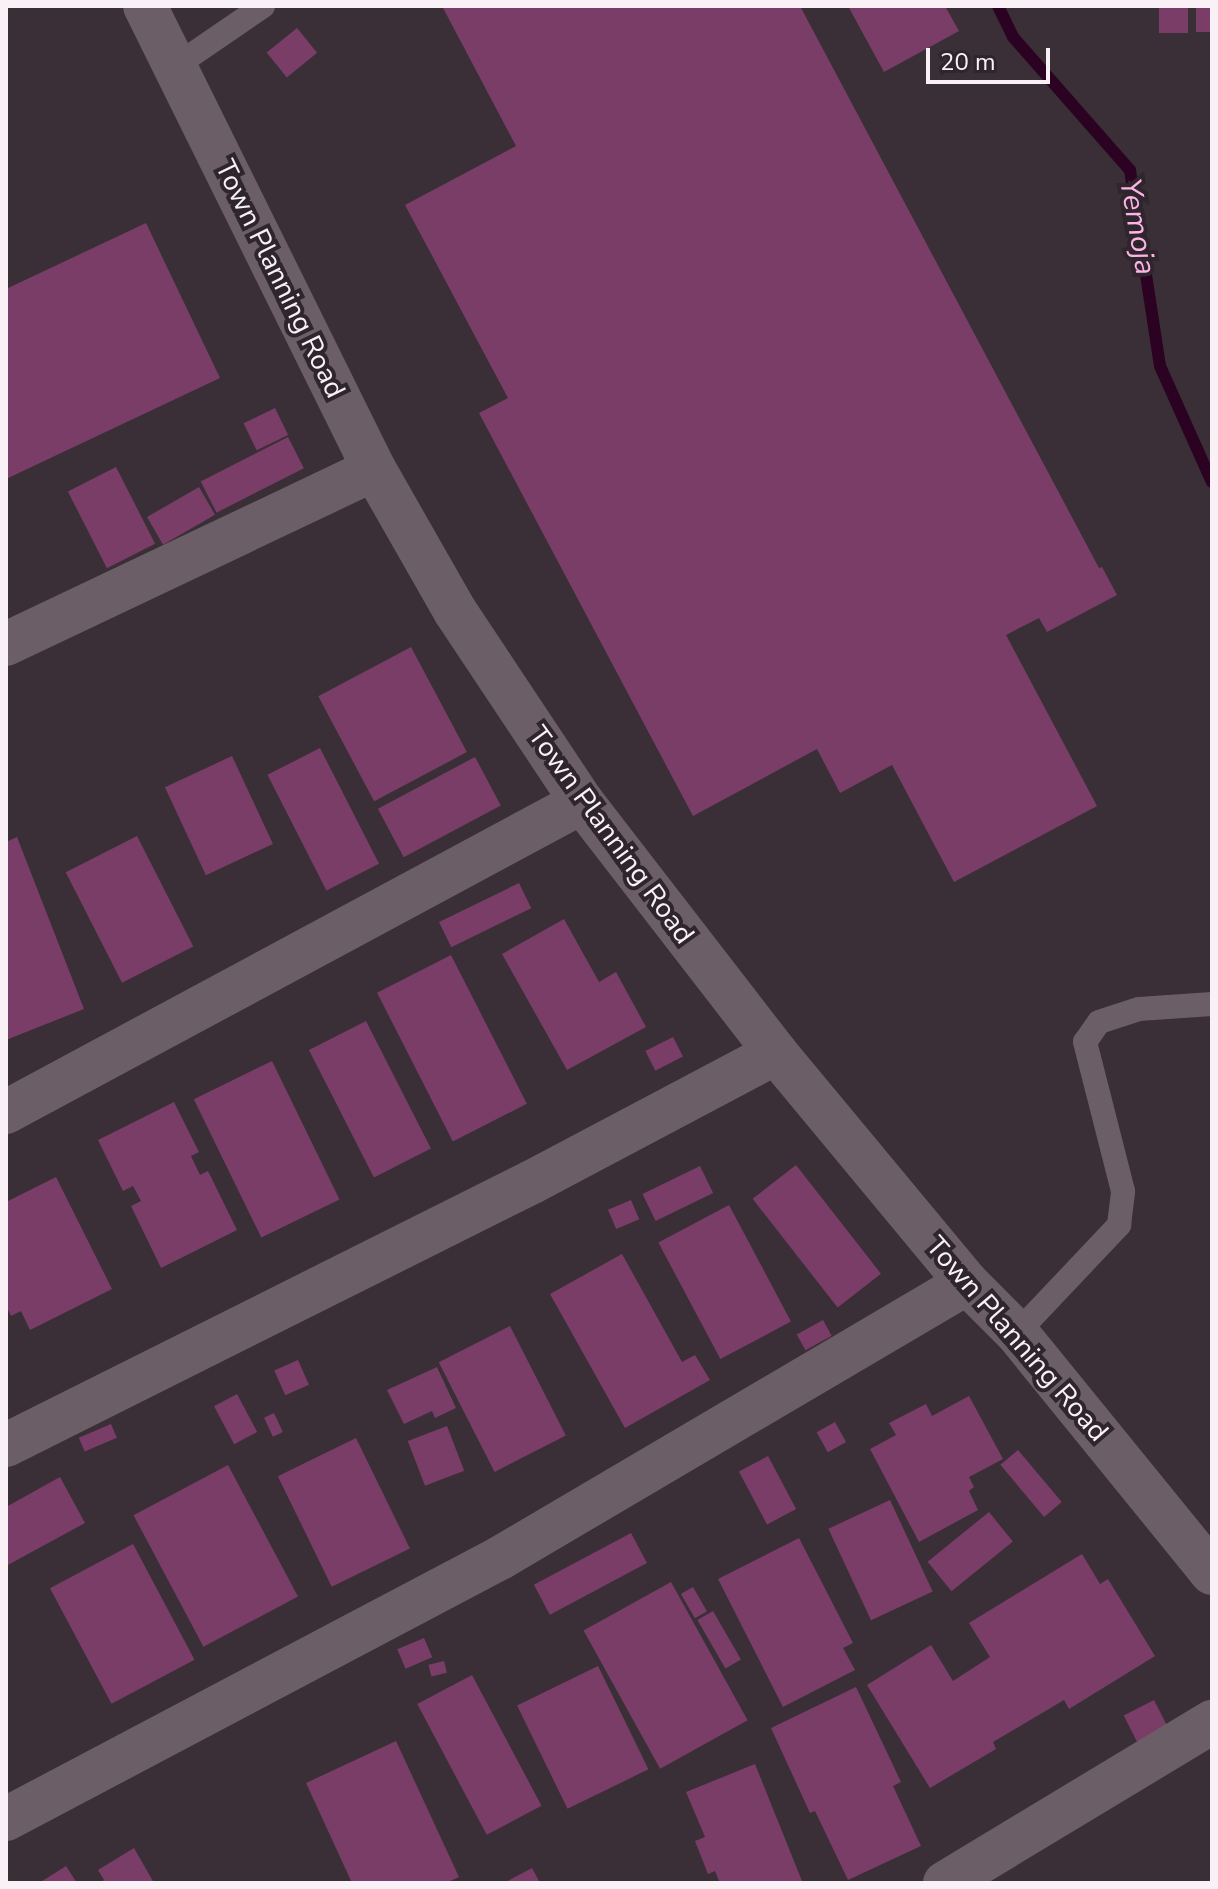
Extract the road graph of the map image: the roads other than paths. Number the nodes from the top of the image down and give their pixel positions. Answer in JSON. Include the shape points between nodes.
{"nodes":[{"id":1,"x":145,"y":6,"type":"edge"},
{"id":2,"x":263,"y":6,"type":"edge"},
{"id":3,"x":174,"y":67,"type":"junction"},
{"id":4,"x":374,"y":469,"type":"junction"},
{"id":5,"x":6,"y":644,"type":"edge"},
{"id":6,"x":582,"y":802,"type":"junction"},
{"id":7,"x":1212,"y":1004,"type":"edge"},
{"id":8,"x":776,"y":1053,"type":"junction"},
{"id":9,"x":6,"y":1112,"type":"edge"},
{"id":10,"x":967,"y":1283,"type":"junction"},
{"id":11,"x":1017,"y":1333,"type":"junction"},
{"id":12,"x":6,"y":1445,"type":"edge"},
{"id":13,"x":1212,"y":1573,"type":"edge"},
{"id":14,"x":1212,"y":1722,"type":"edge"},
{"id":15,"x":6,"y":1819,"type":"edge"},
{"id":16,"x":945,"y":1883,"type":"edge"}],
"edges":[{"from":1,"to":3,"type":"street","name":"Town Planning Road"},
{"from":2,"to":3,"type":"lane"},
{"from":3,"to":4,"type":"street","name":"Town Planning Road"},
{"from":4,"to":5,"type":"street"},
{"from":4,"to":6,"type":"street","name":"Town Planning Road","via":[[455,611]]},
{"from":6,"to":8,"type":"street","name":"Town Planning Road"},
{"from":6,"to":9,"type":"street"},
{"from":7,"to":11,"type":"lane","via":[[1139,1009],[1099,1022],[1085,1042],[1123,1191],[1119,1225]]},
{"from":8,"to":10,"type":"street","name":"Town Planning Road"},
{"from":8,"to":12,"type":"street","via":[[532,1182]]},
{"from":10,"to":11,"type":"street","name":"Town Planning Road"},
{"from":10,"to":15,"type":"street","via":[[500,1558]]},
{"from":11,"to":13,"type":"street","name":"Town Planning Road"},
{"from":14,"to":16,"type":"street"}]}
